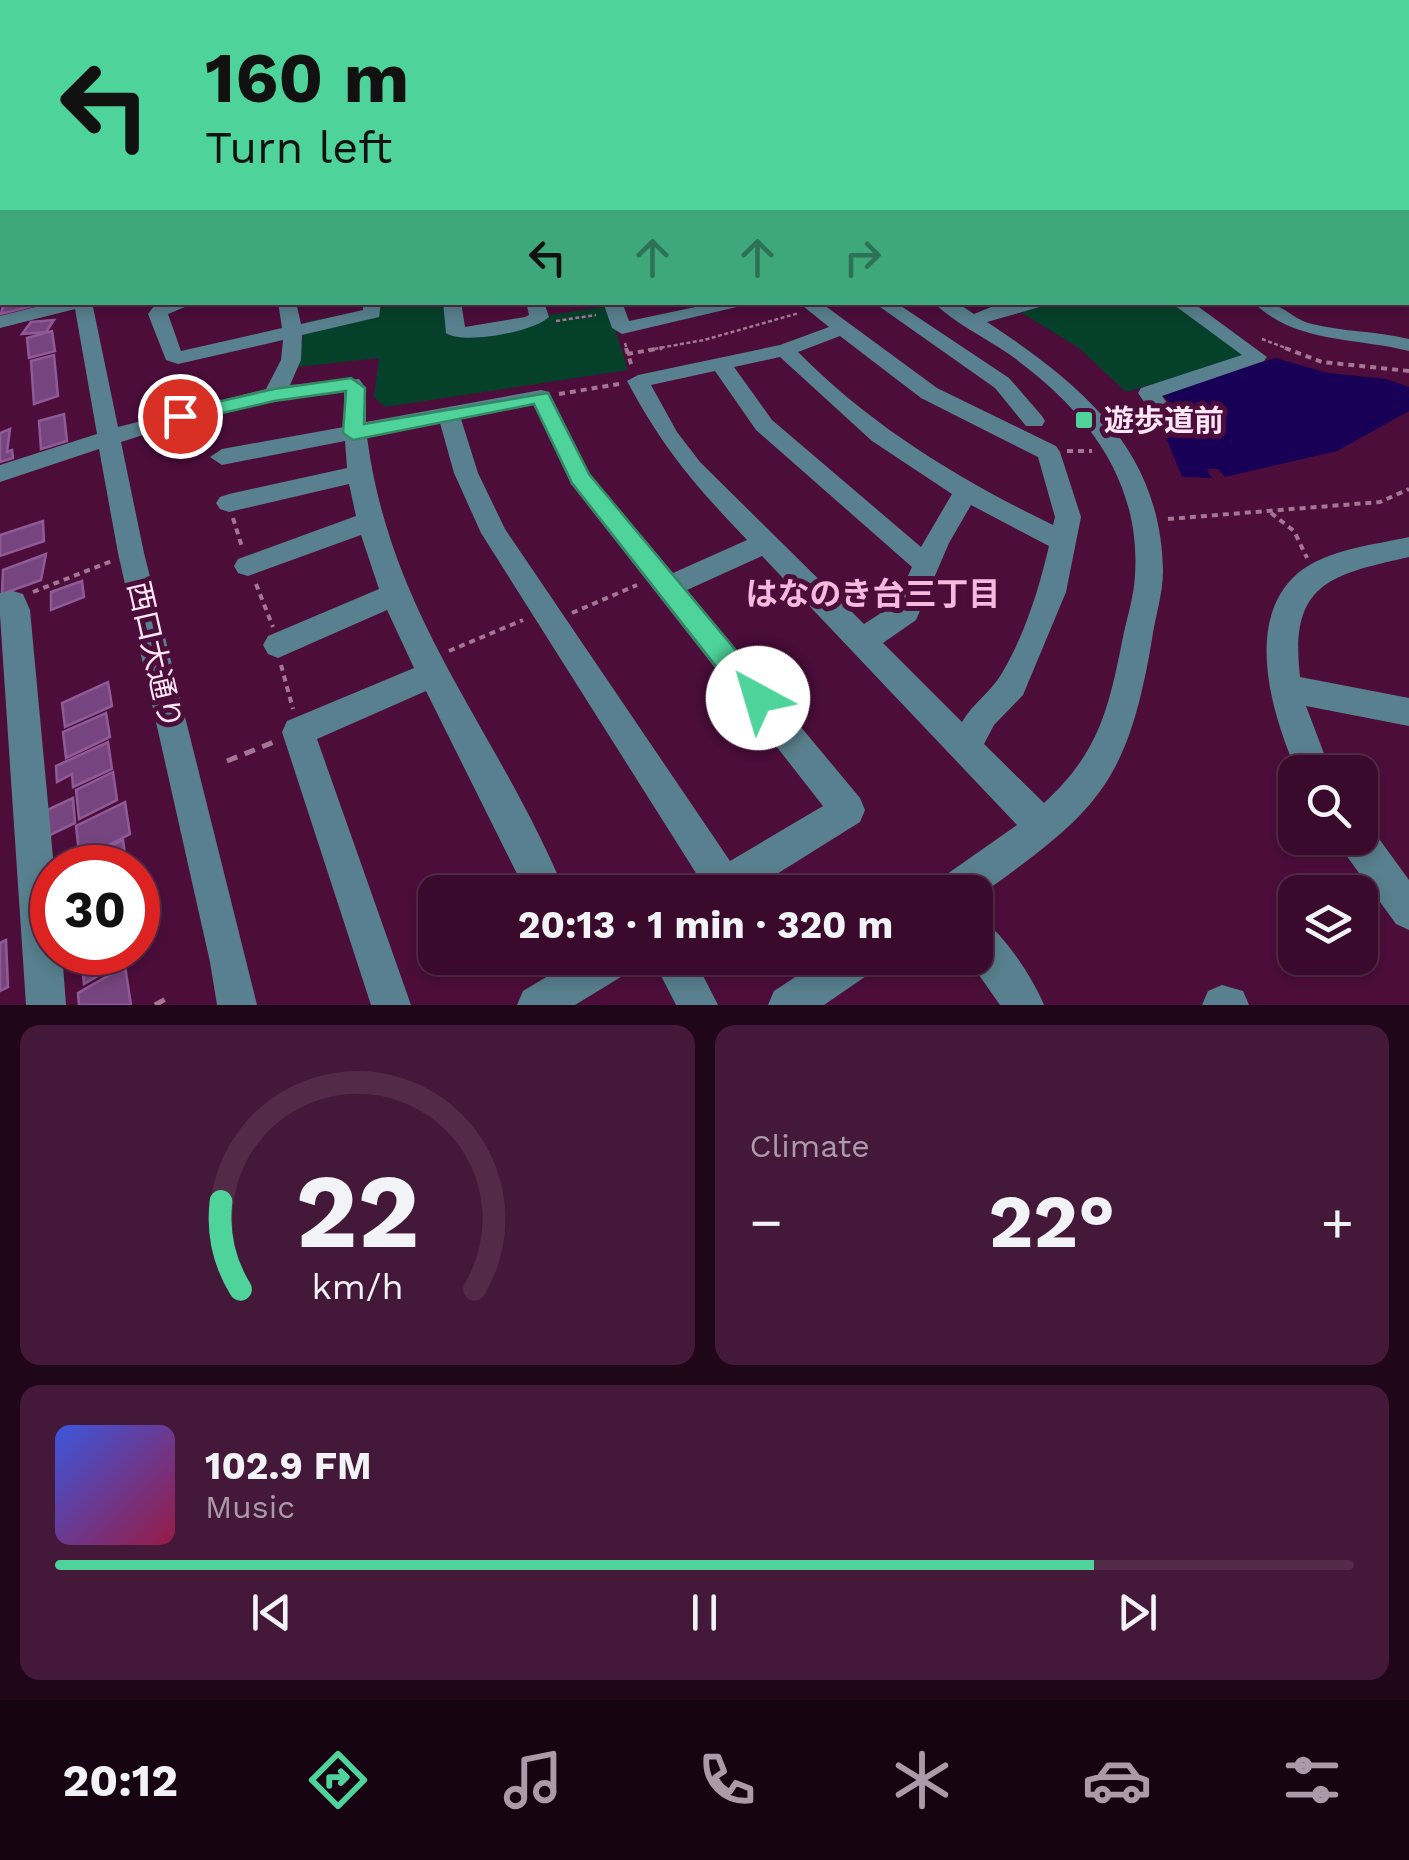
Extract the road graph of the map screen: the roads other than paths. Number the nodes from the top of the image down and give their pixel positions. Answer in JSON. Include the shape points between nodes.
{"nodes":[{"id":1,"x":69,"y":305,"type":"edge"},
{"id":2,"x":82,"y":305,"type":"edge"},
{"id":3,"x":178,"y":305,"type":"edge"},
{"id":4,"x":288,"y":305,"type":"edge"},
{"id":5,"x":372,"y":305,"type":"edge"},
{"id":6,"x":452,"y":305,"type":"edge"},
{"id":7,"x":724,"y":305,"type":"edge"},
{"id":8,"x":886,"y":305,"type":"edge"},
{"id":9,"x":946,"y":305,"type":"edge"},
{"id":10,"x":1016,"y":305,"type":"edge"},
{"id":11,"x":1183,"y":305,"type":"edge"},
{"id":12,"x":1267,"y":305,"type":"edge"},
{"id":13,"x":699,"y":308,"type":"edge"},
{"id":14,"x":813,"y":308,"type":"edge"},
{"id":15,"x":533,"y":312,"type":"edge"},
{"id":16,"x":617,"y":314,"type":"edge"},
{"id":17,"x":0,"y":322,"type":"edge"},
{"id":18,"x":972,"y":322,"type":"junction"},
{"id":19,"x":842,"y":329,"type":"junction"},
{"id":20,"x":291,"y":331,"type":"junction"},
{"id":21,"x":1409,"y":346,"type":"edge"},
{"id":22,"x":786,"y":350,"type":"junction"},
{"id":23,"x":721,"y":364,"type":"junction"},
{"id":24,"x":274,"y":395,"type":"junction"},
{"id":25,"x":1159,"y":407,"type":"dead end"},
{"id":26,"x":449,"y":415,"type":"junction"},
{"id":27,"x":1034,"y":421,"type":"dead end"},
{"id":28,"x":353,"y":433,"type":"junction"},
{"id":29,"x":109,"y":438,"type":"junction"},
{"id":30,"x":222,"y":458,"type":"dead end"},
{"id":31,"x":0,"y":474,"type":"edge"},
{"id":32,"x":357,"y":474,"type":"junction"},
{"id":33,"x":967,"y":490,"type":"junction"},
{"id":34,"x":229,"y":503,"type":"dead end"},
{"id":35,"x":367,"y":522,"type":"junction"},
{"id":36,"x":1065,"y":542,"type":"junction"},
{"id":37,"x":766,"y":543,"type":"junction"},
{"id":38,"x":1409,"y":547,"type":"edge"},
{"id":39,"x":928,"y":563,"type":"junction"},
{"id":40,"x":248,"y":566,"type":"dead end"},
{"id":41,"x":664,"y":581,"type":"junction"},
{"id":42,"x":393,"y":595,"type":"junction"},
{"id":43,"x":7,"y":603,"type":"edge"},
{"id":44,"x":864,"y":640,"type":"junction"},
{"id":45,"x":278,"y":644,"type":"dead end"},
{"id":46,"x":429,"y":667,"type":"junction"},
{"id":47,"x":1287,"y":688,"type":"junction"},
{"id":48,"x":1409,"y":712,"type":"edge"},
{"id":49,"x":965,"y":748,"type":"junction"},
{"id":50,"x":1307,"y":755,"type":"edge"},
{"id":51,"x":1042,"y":826,"type":"junction"},
{"id":52,"x":1368,"y":855,"type":"edge"},
{"id":53,"x":537,"y":875,"type":"edge"},
{"id":54,"x":711,"y":875,"type":"edge"},
{"id":55,"x":743,"y":875,"type":"edge"},
{"id":56,"x":976,"y":875,"type":"edge"},
{"id":57,"x":1409,"y":911,"type":"edge"},
{"id":58,"x":993,"y":961,"type":"edge"},
{"id":59,"x":578,"y":975,"type":"edge"},
{"id":60,"x":681,"y":975,"type":"edge"},
{"id":61,"x":833,"y":975,"type":"edge"},
{"id":62,"x":46,"y":1005,"type":"edge"},
{"id":63,"x":237,"y":1005,"type":"edge"},
{"id":64,"x":391,"y":1005,"type":"edge"},
{"id":65,"x":537,"y":1005,"type":"edge"},
{"id":66,"x":698,"y":1005,"type":"edge"},
{"id":67,"x":788,"y":1005,"type":"edge"},
{"id":68,"x":1024,"y":1005,"type":"edge"}],
"edges":[{"from":1,"to":17,"type":"street"},
{"from":2,"to":29,"type":"street","name":"西口大通り"},
{"from":3,"to":20,"type":"street","via":[[158,314],[173,356]]},
{"from":4,"to":20,"type":"street"},
{"from":5,"to":20,"type":"street","via":[[372,313]]},
{"from":6,"to":15,"type":"street","via":[[456,334]]},
{"from":7,"to":13,"type":"street"},
{"from":8,"to":27,"type":"street","via":[[1002,383]]},
{"from":9,"to":18,"type":"street"},
{"from":10,"to":18,"type":"street"},
{"from":11,"to":25,"type":"street","via":[[1257,357],[1148,393]]},
{"from":12,"to":21,"type":"street","via":[[1305,328]]},
{"from":13,"to":16,"type":"street"},
{"from":14,"to":19,"type":"street"},
{"from":18,"to":51,"type":"street","via":[[1062,384],[1100,424],[1128,468],[1145,520],[1149,572],[1122,726],[1082,790]]},
{"from":19,"to":22,"type":"street"},
{"from":19,"to":36,"type":"street","via":[[929,393],[1048,452],[1068,517]]},
{"from":20,"to":24,"type":"street","via":[[296,342],[290,368]]},
{"from":22,"to":23,"type":"street"},
{"from":22,"to":33,"type":"street","via":[[879,434]]},
{"from":23,"to":37,"type":"street","via":[[638,380],[692,468]]},
{"from":23,"to":39,"type":"street","via":[[764,425]]},
{"from":24,"to":28,"type":"street","via":[[351,384]]},
{"from":24,"to":29,"type":"street"},
{"from":26,"to":28,"type":"street"},
{"from":26,"to":41,"type":"street","via":[[541,397],[580,478]]},
{"from":26,"to":54,"type":"street","via":[[479,504]]},
{"from":28,"to":30,"type":"street"},
{"from":28,"to":32,"type":"street"},
{"from":29,"to":31,"type":"street"},
{"from":29,"to":63,"type":"street","name":"西口大通り"},
{"from":32,"to":34,"type":"street"},
{"from":32,"to":35,"type":"street"},
{"from":33,"to":36,"type":"street"},
{"from":33,"to":39,"type":"street"},
{"from":35,"to":40,"type":"street"},
{"from":35,"to":42,"type":"street"},
{"from":36,"to":49,"type":"street","via":[[1030,649]]},
{"from":37,"to":41,"type":"street"},
{"from":37,"to":44,"type":"street"},
{"from":38,"to":47,"type":"street","via":[[1335,567],[1292,597],[1285,613]]},
{"from":39,"to":44,"type":"street","via":[[906,612]]},
{"from":41,"to":55,"type":"street","via":[[848,810]]},
{"from":42,"to":45,"type":"street"},
{"from":42,"to":46,"type":"street"},
{"from":43,"to":62,"type":"street"},
{"from":44,"to":49,"type":"street"},
{"from":46,"to":53,"type":"street"},
{"from":46,"to":64,"type":"street","via":[[298,732]]},
{"from":47,"to":48,"type":"street"},
{"from":47,"to":50,"type":"street"},
{"from":49,"to":51,"type":"street"},
{"from":51,"to":56,"type":"street"},
{"from":52,"to":57,"type":"street"},
{"from":58,"to":68,"type":"street"},
{"from":59,"to":65,"type":"street"},
{"from":60,"to":66,"type":"street"},
{"from":61,"to":67,"type":"street"}]}
